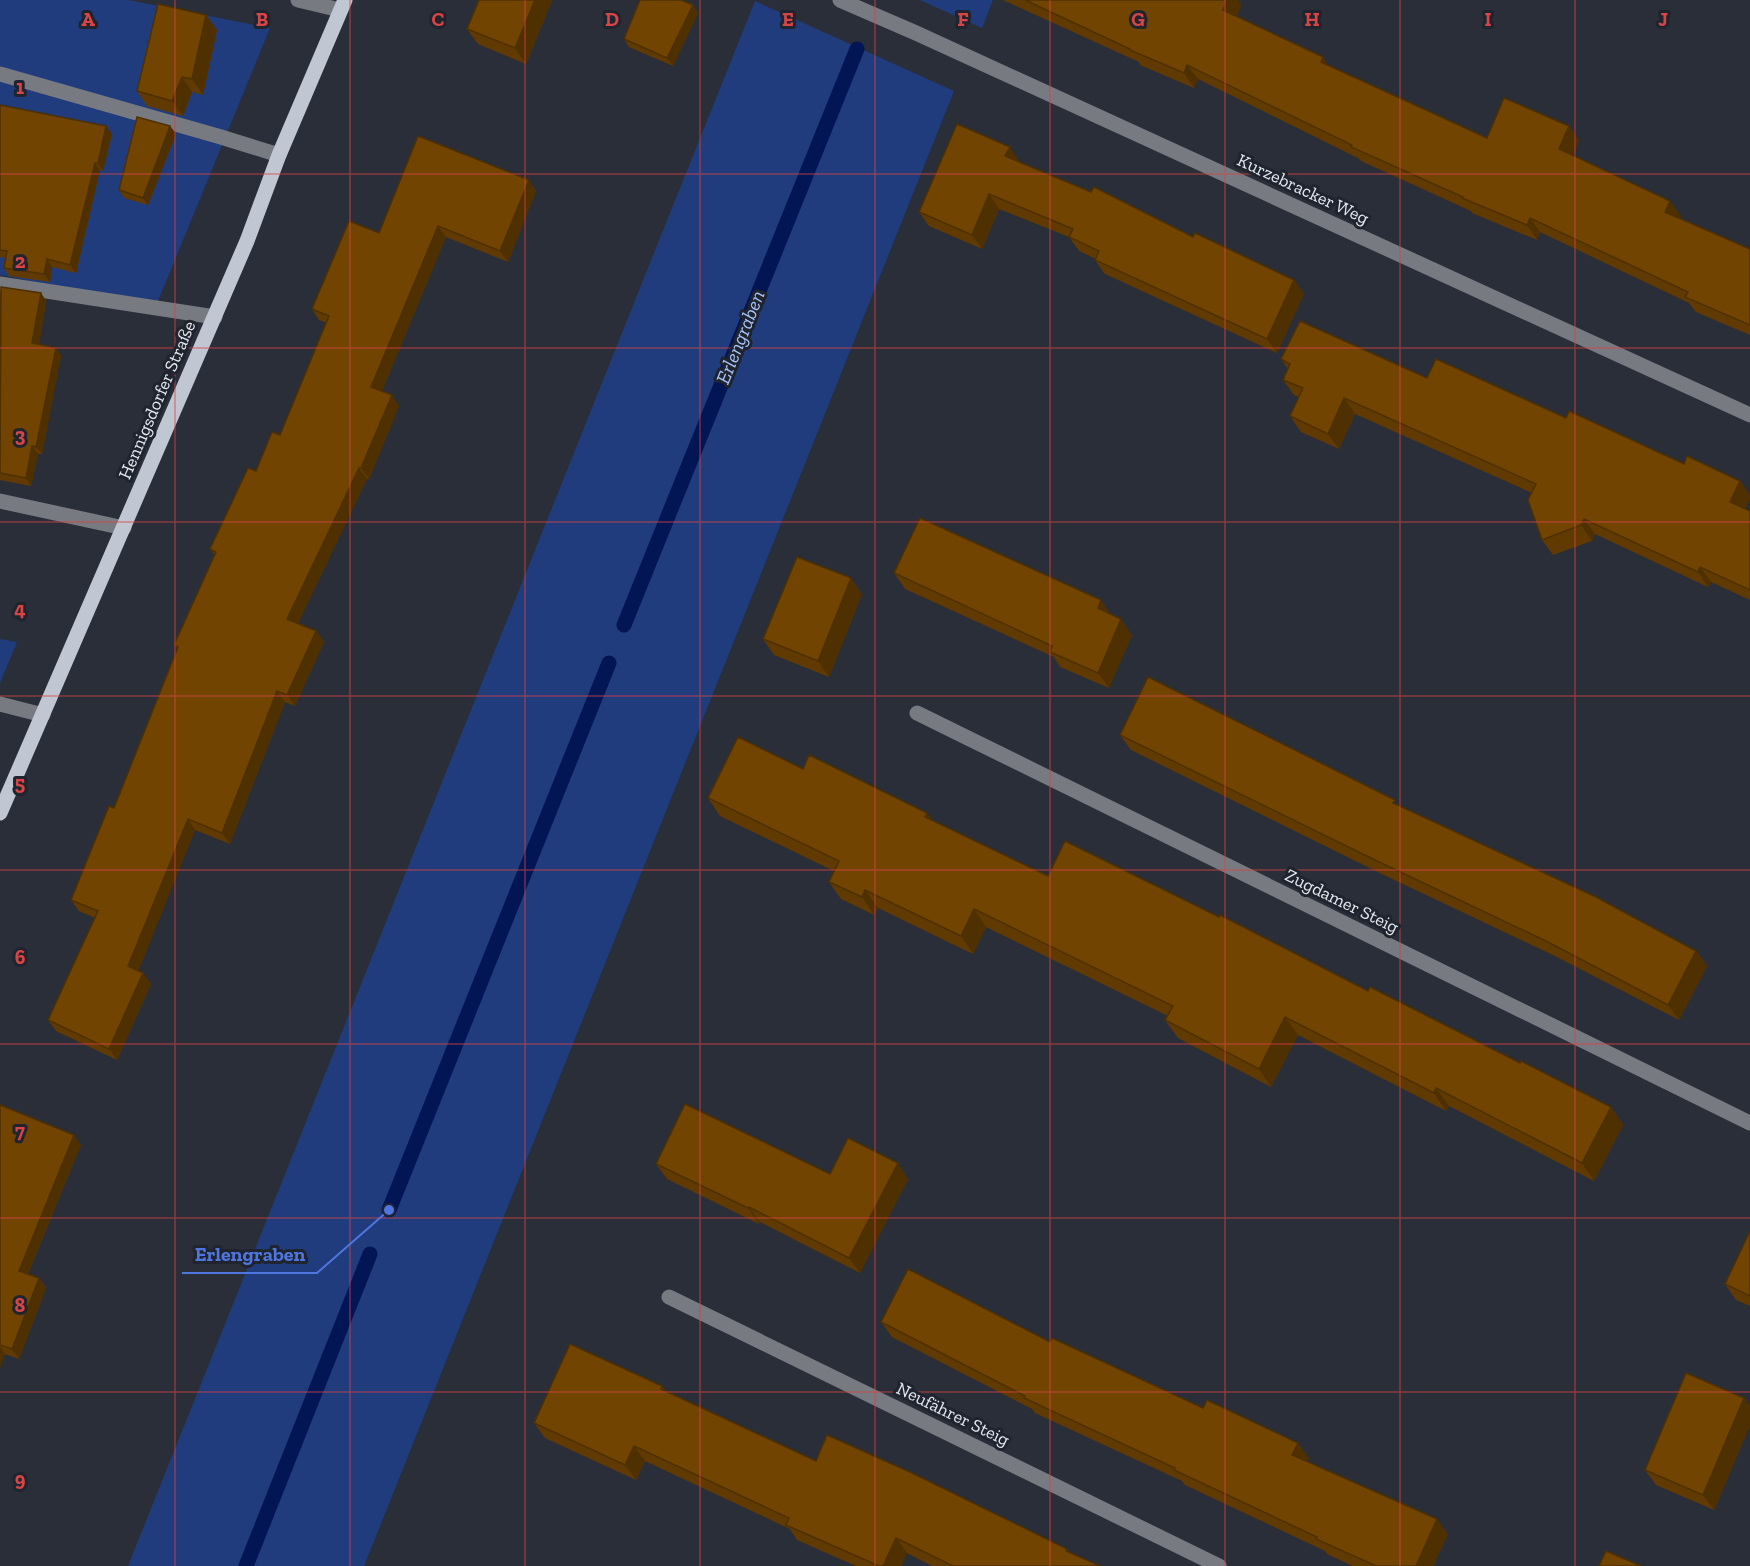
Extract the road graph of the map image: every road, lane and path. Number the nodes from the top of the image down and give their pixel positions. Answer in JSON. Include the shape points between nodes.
{"nodes":[{"id":1,"x":298,"y":0,"type":"edge"},
{"id":2,"x":840,"y":0,"type":"edge"},
{"id":3,"x":342,"y":5,"type":"edge"},
{"id":4,"x":0,"y":74,"type":"edge"},
{"id":5,"x":279,"y":155,"type":"junction"},
{"id":6,"x":0,"y":284,"type":"edge"},
{"id":7,"x":215,"y":317,"type":"junction"},
{"id":8,"x":1750,"y":415,"type":"edge"},
{"id":9,"x":0,"y":501,"type":"edge"},
{"id":10,"x":124,"y":528,"type":"junction"},
{"id":11,"x":0,"y":704,"type":"edge"},
{"id":12,"x":917,"y":713,"type":"dead end"},
{"id":13,"x":43,"y":716,"type":"junction"},
{"id":14,"x":0,"y":813,"type":"edge"},
{"id":15,"x":1750,"y":1124,"type":"edge"},
{"id":16,"x":669,"y":1297,"type":"dead end"},
{"id":17,"x":1219,"y":1566,"type":"edge"}],
"edges":[{"from":1,"to":3,"type":"street"},
{"from":2,"to":8,"type":"street","name":"Kurzebracker Weg"},
{"from":3,"to":5,"type":"main road","name":"Hennigsdorfer Straße"},
{"from":4,"to":5,"type":"street"},
{"from":5,"to":7,"type":"main road","name":"Hennigsdorfer Straße"},
{"from":6,"to":7,"type":"street"},
{"from":7,"to":10,"type":"main road","name":"Hennigsdorfer Straße"},
{"from":9,"to":10,"type":"street"},
{"from":10,"to":13,"type":"main road","name":"Hennigsdorfer Straße"},
{"from":11,"to":13,"type":"street"},
{"from":12,"to":15,"type":"street","name":"Zugdamer Steig"},
{"from":13,"to":14,"type":"main road","name":"Hennigsdorfer Straße"},
{"from":16,"to":17,"type":"street","name":"Neufährer Steig"}]}
